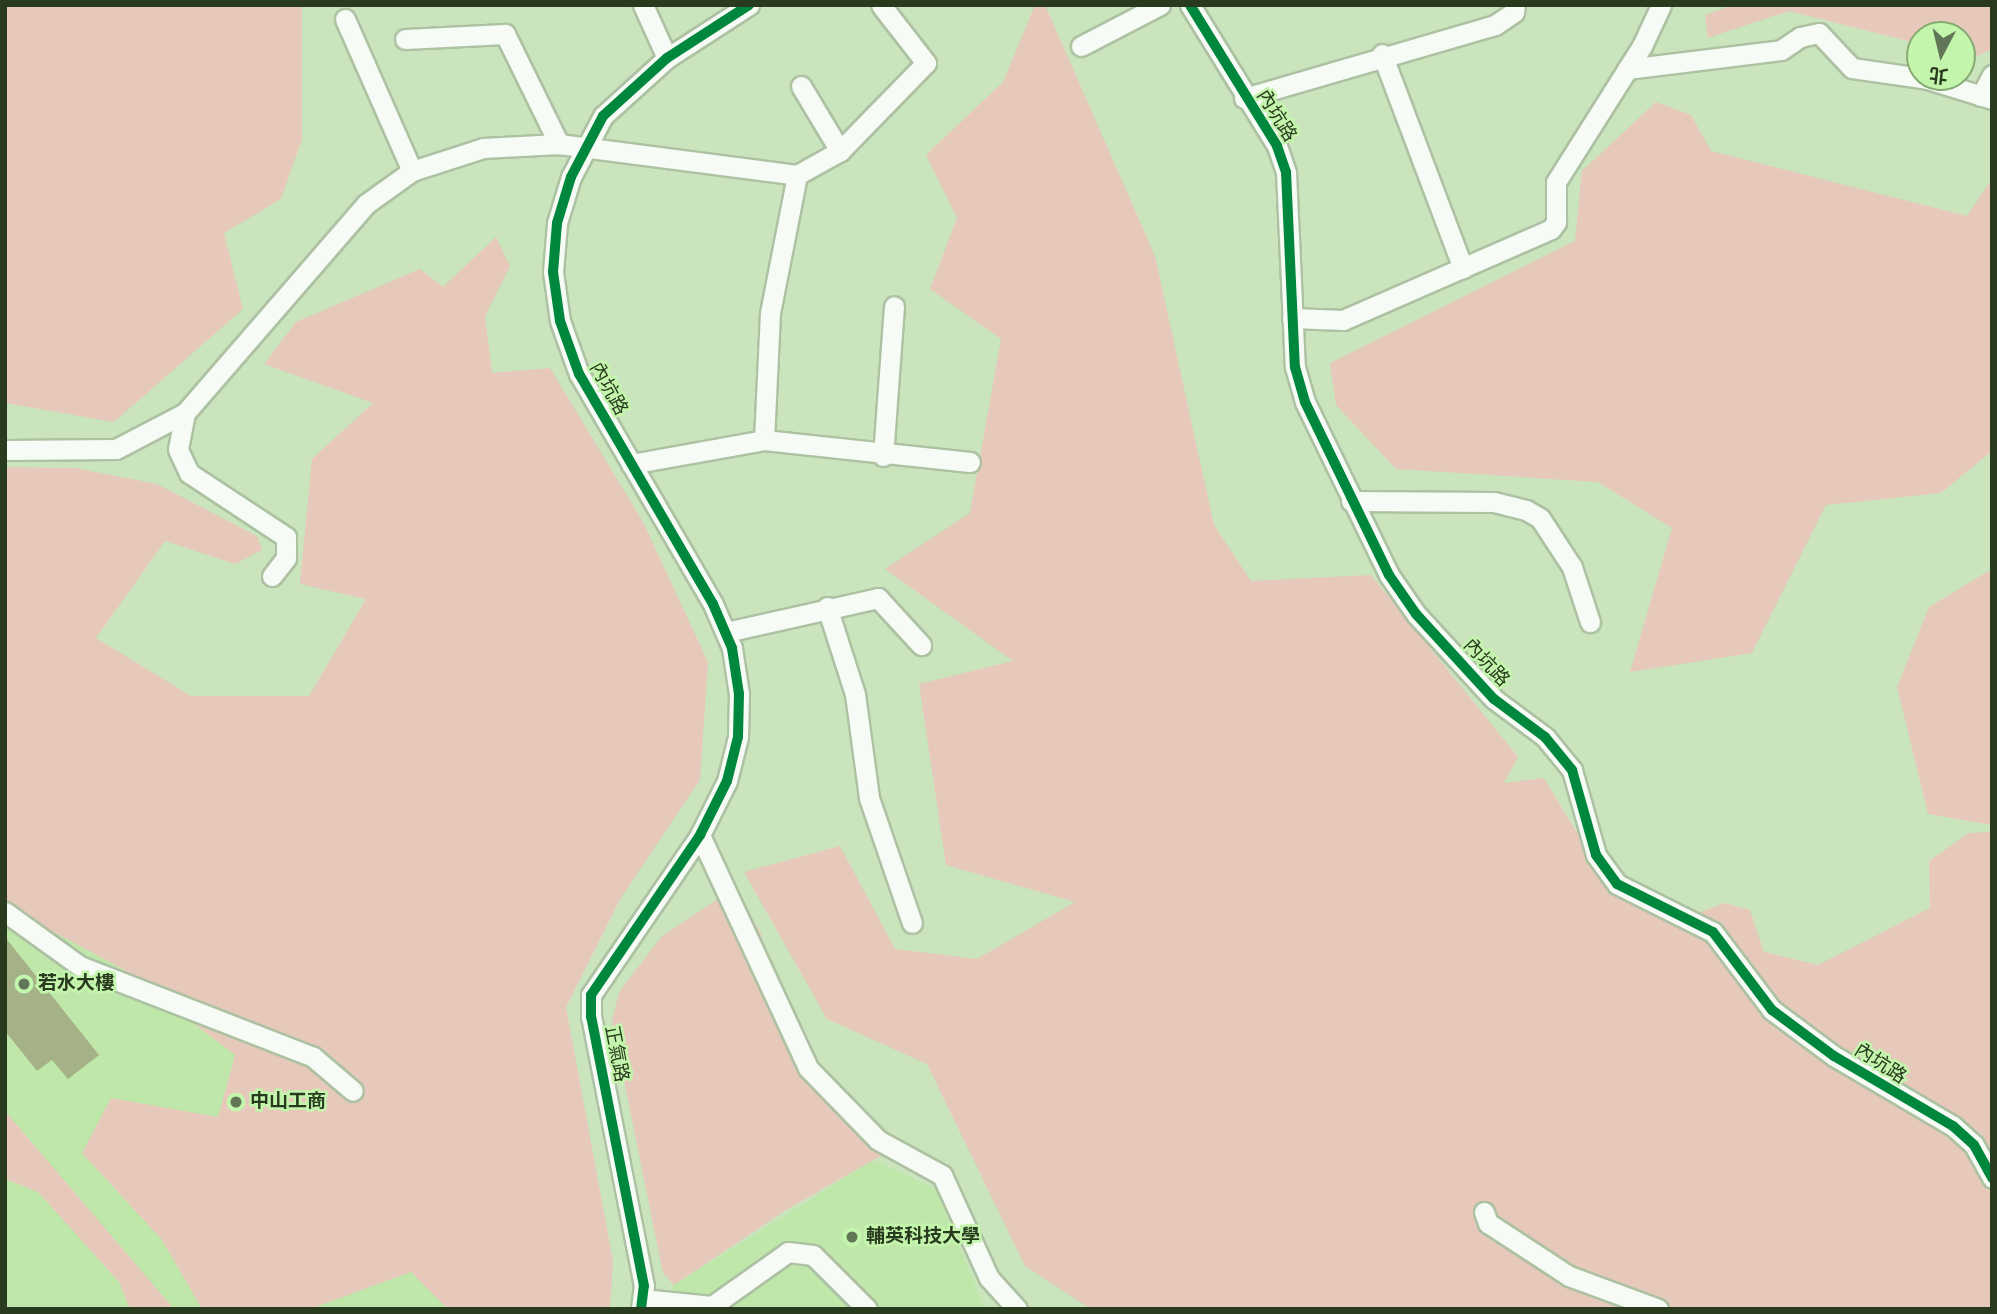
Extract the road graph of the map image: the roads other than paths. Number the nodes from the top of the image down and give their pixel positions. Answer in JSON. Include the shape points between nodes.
{"nodes":[{"id":1,"x":643,"y":5,"type":"edge"},
{"id":2,"x":749,"y":5,"type":"edge"},
{"id":3,"x":881,"y":5,"type":"edge"},
{"id":4,"x":1160,"y":5,"type":"edge"},
{"id":5,"x":1191,"y":5,"type":"edge"},
{"id":6,"x":1515,"y":5,"type":"edge"},
{"id":7,"x":1661,"y":5,"type":"edge"},
{"id":8,"x":345,"y":19,"type":"dead end"},
{"id":9,"x":405,"y":39,"type":"dead end"},
{"id":10,"x":1081,"y":46,"type":"dead end"},
{"id":11,"x":1382,"y":54,"type":"junction"},
{"id":12,"x":667,"y":58,"type":"junction"},
{"id":13,"x":1627,"y":69,"type":"junction"},
{"id":14,"x":801,"y":86,"type":"dead end"},
{"id":15,"x":1987,"y":88,"type":"edge"},
{"id":16,"x":1244,"y":99,"type":"junction"},
{"id":17,"x":559,"y":144,"type":"junction"},
{"id":18,"x":582,"y":148,"type":"junction"},
{"id":19,"x":840,"y":150,"type":"junction"},
{"id":20,"x":412,"y":171,"type":"junction"},
{"id":21,"x":797,"y":175,"type":"junction"},
{"id":22,"x":1464,"y":268,"type":"junction"},
{"id":23,"x":894,"y":306,"type":"dead end"},
{"id":24,"x":1292,"y":318,"type":"junction"},
{"id":25,"x":185,"y":413,"type":"junction"},
{"id":26,"x":764,"y":440,"type":"junction"},
{"id":27,"x":5,"y":450,"type":"edge"},
{"id":28,"x":883,"y":456,"type":"junction"},
{"id":29,"x":970,"y":461,"type":"dead end"},
{"id":30,"x":631,"y":464,"type":"junction"},
{"id":31,"x":1351,"y":501,"type":"junction"},
{"id":32,"x":272,"y":576,"type":"dead end"},
{"id":33,"x":827,"y":607,"type":"junction"},
{"id":34,"x":1590,"y":622,"type":"dead end"},
{"id":35,"x":726,"y":632,"type":"junction"},
{"id":36,"x":921,"y":645,"type":"dead end"},
{"id":37,"x":700,"y":835,"type":"junction"},
{"id":38,"x":5,"y":912,"type":"edge"},
{"id":39,"x":912,"y":923,"type":"dead end"},
{"id":40,"x":353,"y":1091,"type":"dead end"},
{"id":41,"x":1992,"y":1178,"type":"edge"},
{"id":42,"x":1484,"y":1212,"type":"dead end"},
{"id":43,"x":642,"y":1304,"type":"edge"},
{"id":44,"x":867,"y":1309,"type":"edge"},
{"id":45,"x":1017,"y":1309,"type":"edge"},
{"id":46,"x":1658,"y":1309,"type":"edge"}],
"edges":[{"from":1,"to":12,"type":"street"},
{"from":2,"to":12,"type":"street","name":"內坑路"},
{"from":3,"to":19,"type":"street","via":[[926,63]]},
{"from":4,"to":10,"type":"street"},
{"from":5,"to":16,"type":"street","name":"內坑路"},
{"from":6,"to":11,"type":"street","via":[[1514,12],[1495,25]]},
{"from":7,"to":13,"type":"street"},
{"from":8,"to":20,"type":"street"},
{"from":9,"to":17,"type":"street","via":[[505,34]]},
{"from":11,"to":16,"type":"street"},
{"from":11,"to":22,"type":"street"},
{"from":12,"to":18,"type":"street","name":"內坑路","via":[[626,92]]},
{"from":13,"to":15,"type":"street","via":[[1781,50],[1800,37],[1819,33],[1852,68]]},
{"from":13,"to":22,"type":"street","via":[[1556,182],[1556,222],[1551,229]]},
{"from":14,"to":19,"type":"street"},
{"from":16,"to":24,"type":"street","name":"內坑路","via":[[1278,146],[1286,172]]},
{"from":17,"to":18,"type":"street"},
{"from":17,"to":20,"type":"street","via":[[483,148]]},
{"from":18,"to":21,"type":"street"},
{"from":18,"to":30,"type":"street","name":"內坑路","via":[[557,223],[553,272],[560,321],[579,374]]},
{"from":19,"to":21,"type":"street"},
{"from":20,"to":25,"type":"street","via":[[366,204]]},
{"from":21,"to":26,"type":"street","via":[[770,313]]},
{"from":22,"to":24,"type":"street","via":[[1343,320]]},
{"from":23,"to":28,"type":"street"},
{"from":24,"to":31,"type":"street","name":"內坑路","via":[[1295,367],[1305,402]]},
{"from":25,"to":27,"type":"street","via":[[116,449]]},
{"from":25,"to":32,"type":"street","via":[[178,449],[190,473],[286,537],[286,558]]},
{"from":26,"to":28,"type":"street"},
{"from":26,"to":30,"type":"street"},
{"from":28,"to":29,"type":"street"},
{"from":30,"to":35,"type":"street","name":"內坑路"},
{"from":31,"to":34,"type":"street","via":[[1494,502],[1526,510],[1540,518],[1572,567]]},
{"from":31,"to":41,"type":"street","name":"內坑路","via":[[1416,614],[1494,699],[1545,737],[1572,769],[1596,855],[1607,874],[1632,893],[1713,932],[1772,1010],[1834,1056],[1953,1126],[1974,1145]]},
{"from":33,"to":35,"type":"street"},
{"from":33,"to":36,"type":"street","via":[[878,598]]},
{"from":33,"to":39,"type":"street","via":[[855,694],[869,798]]},
{"from":35,"to":37,"type":"street","name":"內坑路","via":[[739,694],[738,737],[727,781]]},
{"from":37,"to":43,"type":"street","name":"正氣路","via":[[591,995]]},
{"from":37,"to":45,"type":"street","via":[[808,1068],[878,1140],[942,1175],[989,1278]]},
{"from":38,"to":40,"type":"street","via":[[80,966],[313,1057]]},
{"from":42,"to":46,"type":"street","via":[[1488,1223],[1569,1276]]},
{"from":43,"to":44,"type":"street","via":[[712,1306],[788,1252],[813,1255]]}]}
